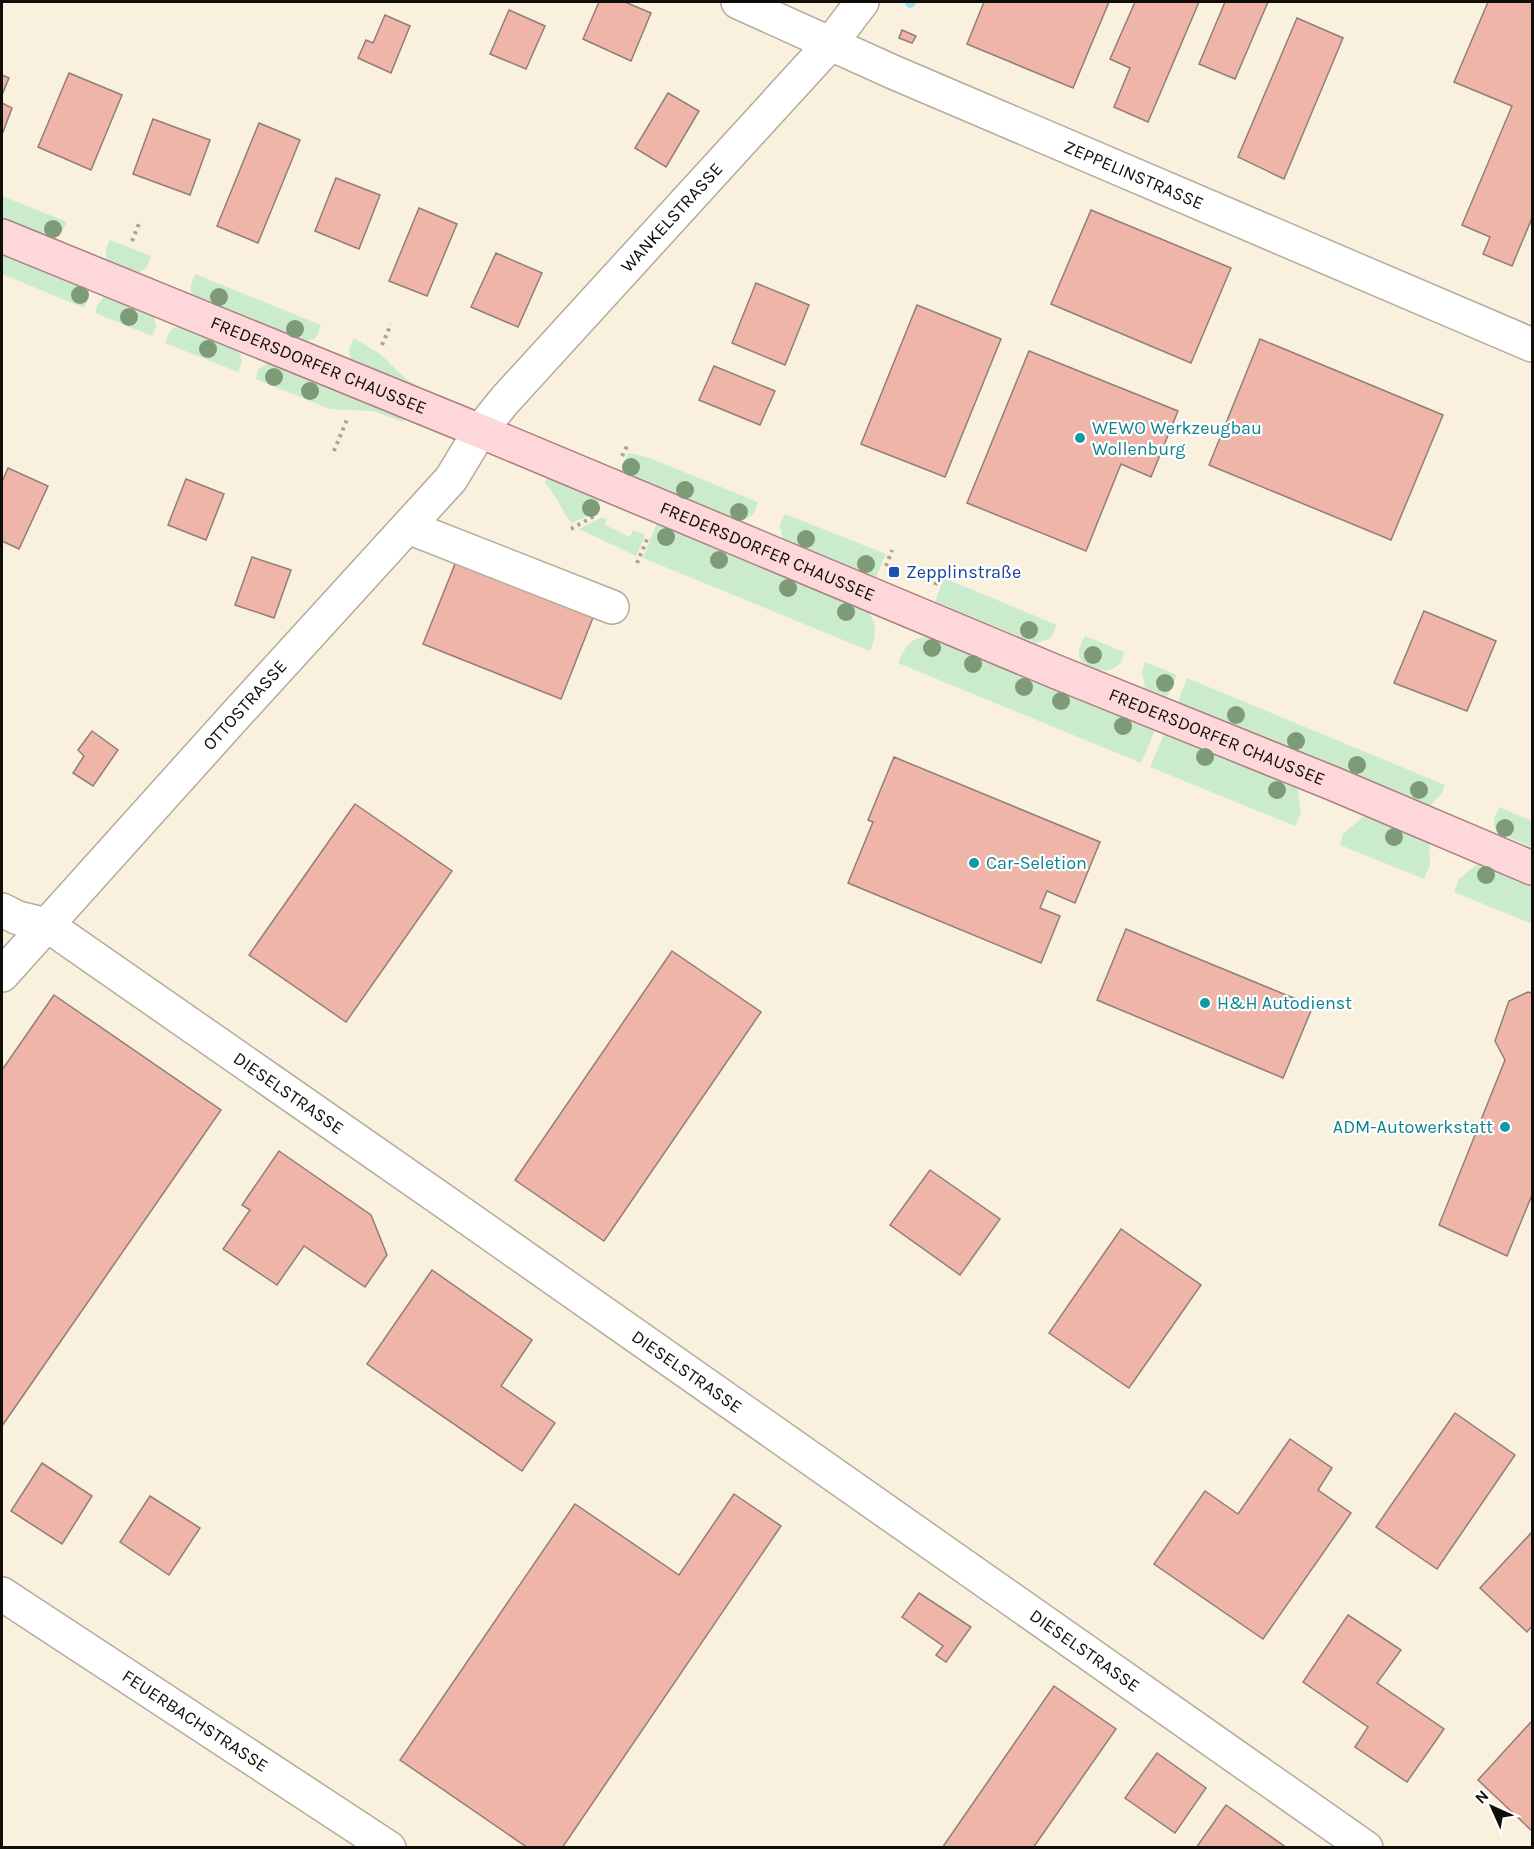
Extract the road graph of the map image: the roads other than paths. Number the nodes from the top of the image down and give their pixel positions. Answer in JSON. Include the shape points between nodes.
{"nodes":[{"id":1,"x":738,"y":2,"type":"edge"},
{"id":2,"x":862,"y":2,"type":"edge"},
{"id":3,"x":831,"y":43,"type":"junction"},
{"id":4,"x":2,"y":236,"type":"edge"},
{"id":5,"x":1533,"y":345,"type":"edge"},
{"id":6,"x":480,"y":431,"type":"junction"},
{"id":7,"x":408,"y":527,"type":"junction"},
{"id":8,"x":612,"y":607,"type":"dead end"},
{"id":9,"x":1533,"y":868,"type":"edge"},
{"id":10,"x":2,"y":910,"type":"edge"},
{"id":11,"x":47,"y":925,"type":"junction"},
{"id":12,"x":2,"y":975,"type":"edge"},
{"id":13,"x":2,"y":1594,"type":"edge"},
{"id":14,"x":389,"y":1848,"type":"edge"},
{"id":15,"x":1366,"y":1848,"type":"edge"}],
"edges":[{"from":1,"to":3,"type":"street","name":"ZEPPELINSTRASSE"},
{"from":2,"to":3,"type":"street","name":"WANKELSTRASSE"},
{"from":3,"to":5,"type":"street","name":"ZEPPELINSTRASSE"},
{"from":3,"to":6,"type":"street","name":"WANKELSTRASSE"},
{"from":4,"to":6,"type":"main road","name":"FREDERSDORFER CHAUSSEE"},
{"from":6,"to":7,"type":"street","name":"OTTOSTRASSE","via":[[451,479]]},
{"from":6,"to":9,"type":"main road","name":"FREDERSDORFER CHAUSSEE"},
{"from":7,"to":8,"type":"street"},
{"from":7,"to":11,"type":"street","name":"OTTOSTRASSE"},
{"from":10,"to":11,"type":"street","name":"DIESELSTRASSE"},
{"from":11,"to":12,"type":"street","name":"OTTOSTRASSE"},
{"from":11,"to":15,"type":"street","name":"DIESELSTRASSE"},
{"from":13,"to":14,"type":"street","name":"FEUERBACHSTRASSE"}]}
